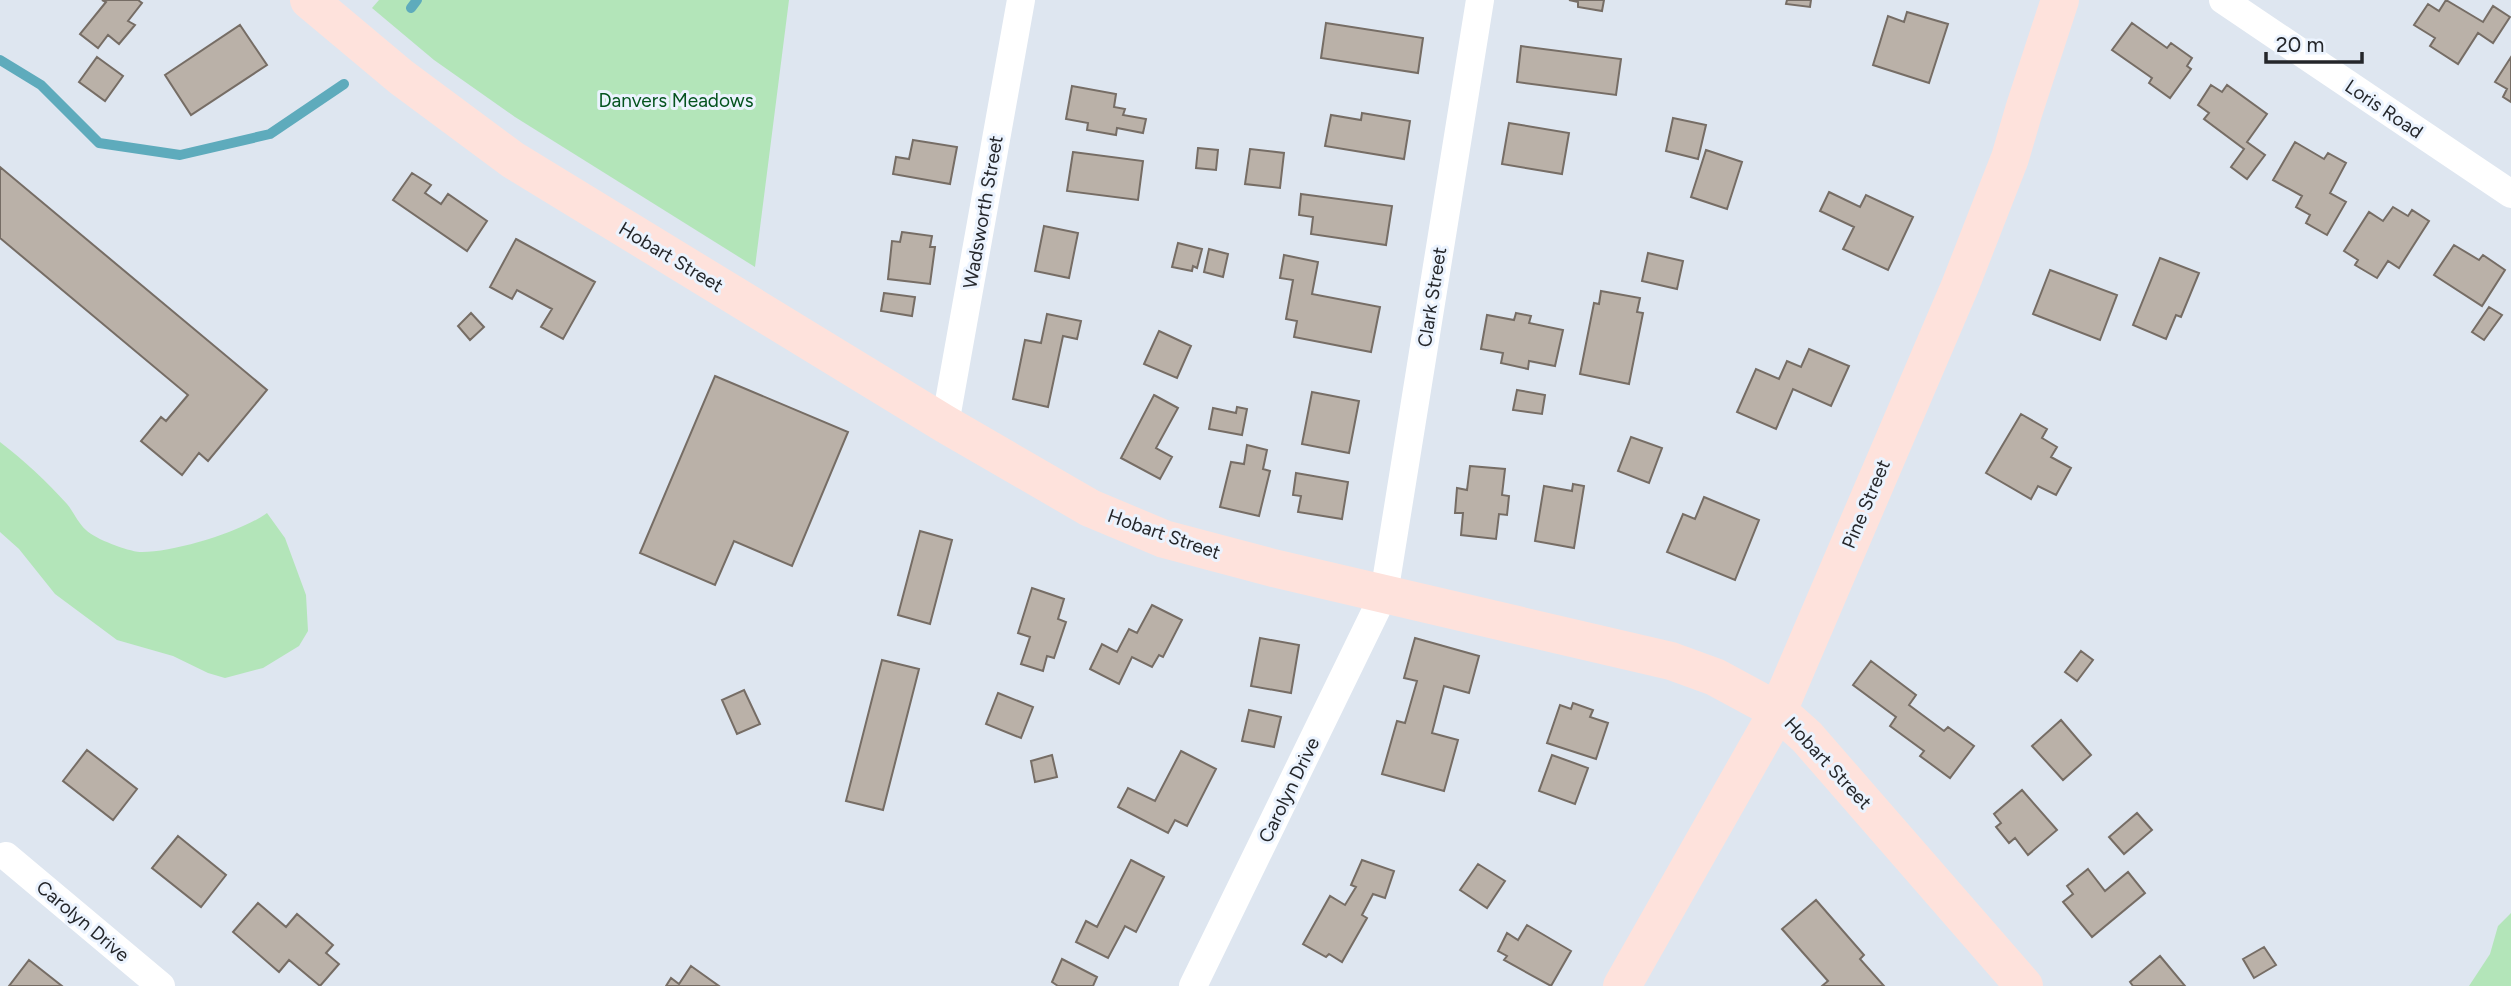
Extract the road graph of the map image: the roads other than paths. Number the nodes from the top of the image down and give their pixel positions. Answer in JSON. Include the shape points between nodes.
{"nodes":[{"id":1,"x":309,"y":0,"type":"edge"},
{"id":2,"x":1021,"y":0,"type":"edge"},
{"id":3,"x":1480,"y":0,"type":"edge"},
{"id":4,"x":2060,"y":0,"type":"edge"},
{"id":5,"x":2223,"y":0,"type":"edge"},
{"id":6,"x":2511,"y":194,"type":"edge"},
{"id":7,"x":945,"y":424,"type":"junction"},
{"id":8,"x":1384,"y":594,"type":"junction"},
{"id":9,"x":1778,"y":711,"type":"junction"},
{"id":10,"x":6,"y":856,"type":"dead end"},
{"id":11,"x":161,"y":986,"type":"edge"},
{"id":12,"x":1193,"y":986,"type":"edge"},
{"id":13,"x":1622,"y":986,"type":"edge"},
{"id":14,"x":2024,"y":986,"type":"edge"}],
"edges":[{"from":1,"to":7,"type":"main road","name":"Hobart Street","via":[[513,160]]},
{"from":2,"to":7,"type":"street","name":"Wadsworth Street"},
{"from":3,"to":8,"type":"street","name":"Clark Street"},
{"from":4,"to":9,"type":"main road","name":"Pine Street","via":[[2010,158],[1960,286]]},
{"from":5,"to":6,"type":"street","name":"Loris Road"},
{"from":7,"to":8,"type":"main road","name":"Hobart Street","via":[[1090,508],[1164,539]]},
{"from":8,"to":9,"type":"main road","name":"Hobart Street","via":[[1671,661],[1715,677]]},
{"from":8,"to":12,"type":"street","name":"Carolyn Drive"},
{"from":9,"to":13,"type":"main road","name":"Pine Street"},
{"from":9,"to":14,"type":"main road","name":"Hobart Street","via":[[1835,767]]},
{"from":10,"to":11,"type":"street","name":"Carolyn Drive"}]}
